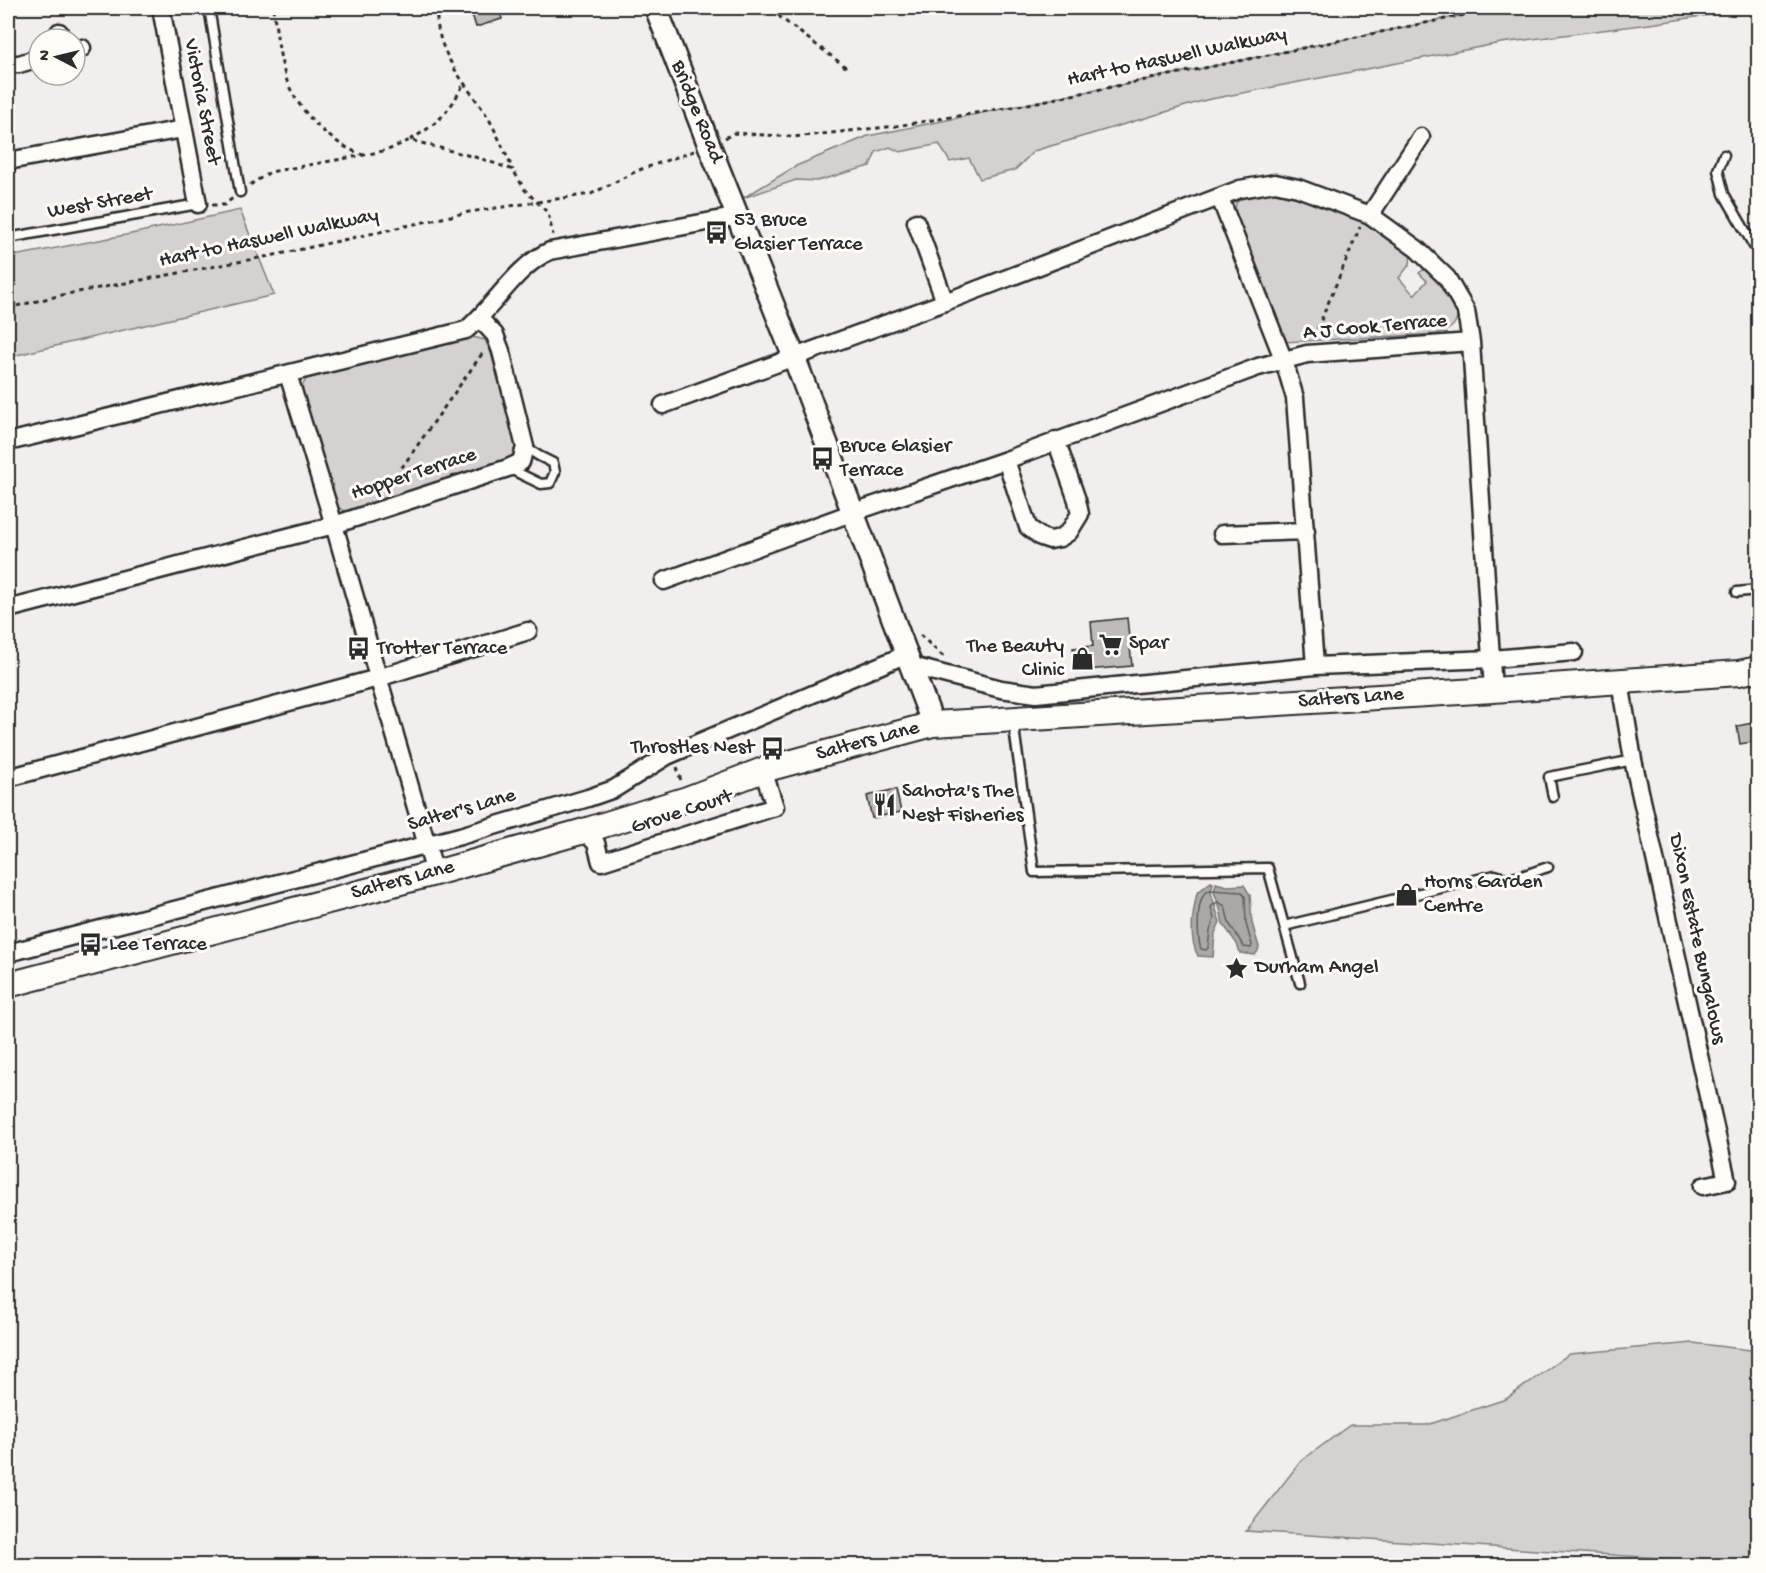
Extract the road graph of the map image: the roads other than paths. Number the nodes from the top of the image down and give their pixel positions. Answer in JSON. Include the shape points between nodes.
{"nodes":[{"id":1,"x":161,"y":8,"type":"edge"},
{"id":2,"x":209,"y":8,"type":"edge"},
{"id":3,"x":656,"y":8,"type":"edge"},
{"id":4,"x":27,"y":62,"type":"edge"},
{"id":5,"x":8,"y":64,"type":"edge"},
{"id":6,"x":183,"y":129,"type":"junction"},
{"id":7,"x":1421,"y":137,"type":"dead end"},
{"id":8,"x":1724,"y":155,"type":"dead end"},
{"id":9,"x":8,"y":160,"type":"edge"},
{"id":10,"x":240,"y":192,"type":"road end"},
{"id":11,"x":1220,"y":198,"type":"junction"},
{"id":12,"x":198,"y":204,"type":"joint"},
{"id":13,"x":1368,"y":214,"type":"junction"},
{"id":14,"x":739,"y":216,"type":"junction"},
{"id":15,"x":916,"y":222,"type":"dead end"},
{"id":16,"x":8,"y":238,"type":"edge"},
{"id":17,"x":1758,"y":254,"type":"edge"},
{"id":18,"x":945,"y":302,"type":"junction"},
{"id":19,"x":480,"y":319,"type":"junction"},
{"id":20,"x":1471,"y":342,"type":"junction"},
{"id":21,"x":794,"y":357,"type":"junction"},
{"id":22,"x":1284,"y":361,"type":"junction"},
{"id":23,"x":288,"y":374,"type":"junction"},
{"id":24,"x":663,"y":405,"type":"dead end"},
{"id":25,"x":1056,"y":440,"type":"junction"},
{"id":26,"x":8,"y":442,"type":"edge"},
{"id":27,"x":525,"y":447,"type":"junction"},
{"id":28,"x":1006,"y":460,"type":"junction"},
{"id":29,"x":508,"y":468,"type":"junction"},
{"id":30,"x":854,"y":512,"type":"junction"},
{"id":31,"x":334,"y":525,"type":"junction"},
{"id":32,"x":1306,"y":531,"type":"junction"},
{"id":33,"x":1222,"y":534,"type":"dead end"},
{"id":34,"x":664,"y":581,"type":"dead end"},
{"id":35,"x":1758,"y":590,"type":"edge"},
{"id":36,"x":1737,"y":592,"type":"dead end"},
{"id":37,"x":8,"y":609,"type":"edge"},
{"id":38,"x":528,"y":631,"type":"dead end"},
{"id":39,"x":1574,"y":652,"type":"dead end"},
{"id":40,"x":1492,"y":659,"type":"junction"},
{"id":41,"x":910,"y":660,"type":"junction"},
{"id":42,"x":1315,"y":666,"type":"junction"},
{"id":43,"x":1758,"y":669,"type":"edge"},
{"id":44,"x":378,"y":678,"type":"junction"},
{"id":45,"x":1620,"y":682,"type":"junction"},
{"id":46,"x":1493,"y":690,"type":"junction"},
{"id":47,"x":1013,"y":720,"type":"junction"},
{"id":48,"x":933,"y":724,"type":"junction"},
{"id":49,"x":1633,"y":760,"type":"junction"},
{"id":50,"x":763,"y":771,"type":"junction"},
{"id":51,"x":8,"y":778,"type":"edge"},
{"id":52,"x":1553,"y":797,"type":"dead end"},
{"id":53,"x":584,"y":831,"type":"junction"},
{"id":54,"x":426,"y":844,"type":"junction"},
{"id":55,"x":1548,"y":867,"type":"dead end"},
{"id":56,"x":435,"y":873,"type":"junction"},
{"id":57,"x":1284,"y":926,"type":"junction"},
{"id":58,"x":8,"y":953,"type":"edge"},
{"id":59,"x":1300,"y":983,"type":"dead end"},
{"id":60,"x":8,"y":985,"type":"edge"},
{"id":61,"x":1703,"y":1186,"type":"dead end"}],
"edges":[{"from":1,"to":6,"type":"street","name":"Victoria Street"},
{"from":2,"to":10,"type":"lane"},
{"from":3,"to":14,"type":"street","name":"Bridge Road"},
{"from":4,"to":5,"type":"street"},
{"from":6,"to":9,"type":"street"},
{"from":6,"to":12,"type":"street","name":"Victoria Street"},
{"from":7,"to":13,"type":"street"},
{"from":8,"to":17,"type":"lane","via":[[1718,170],[1724,194]]},
{"from":11,"to":13,"type":"street","via":[[1240,189],[1275,183]]},
{"from":11,"to":18,"type":"street"},
{"from":11,"to":22,"type":"street"},
{"from":12,"to":16,"type":"lane","name":"West Street"},
{"from":13,"to":20,"type":"street","via":[[1417,249],[1447,278],[1466,311]]},
{"from":14,"to":19,"type":"street","via":[[556,250],[536,258]]},
{"from":14,"to":21,"type":"street","name":"Bridge Road"},
{"from":15,"to":18,"type":"street"},
{"from":18,"to":21,"type":"street"},
{"from":19,"to":23,"type":"street","via":[[466,330]]},
{"from":19,"to":27,"type":"street","via":[[495,335],[501,351]]},
{"from":20,"to":22,"type":"street","name":"A J Cook Terrace","via":[[1311,353]]},
{"from":20,"to":40,"type":"street"},
{"from":21,"to":24,"type":"street"},
{"from":21,"to":30,"type":"street","name":"Bridge Road"},
{"from":22,"to":25,"type":"street","name":"A J Cook Terrace"},
{"from":22,"to":32,"type":"street","via":[[1295,398]]},
{"from":23,"to":26,"type":"street"},
{"from":23,"to":31,"type":"street"},
{"from":25,"to":28,"type":"street","name":"A J Cook Terrace"},
{"from":25,"to":28,"type":"street","via":[[1080,514],[1070,532],[1060,538],[1041,537],[1028,527]]},
{"from":27,"to":29,"type":"street","name":"Hopper Terrace","via":[[521,462]]},
{"from":27,"to":29,"type":"lane","name":"Hopper Terrace","via":[[553,463],[555,472],[550,483],[541,484]]},
{"from":28,"to":30,"type":"street","name":"A J Cook Terrace"},
{"from":29,"to":31,"type":"street","name":"Hopper Terrace"},
{"from":30,"to":34,"type":"street","name":"A J Cook Terrace"},
{"from":30,"to":41,"type":"street","name":"Bridge Road"},
{"from":31,"to":37,"type":"street","name":"Hopper Terrace"},
{"from":31,"to":44,"type":"street"},
{"from":32,"to":33,"type":"street"},
{"from":32,"to":42,"type":"street"},
{"from":35,"to":36,"type":"lane"},
{"from":38,"to":44,"type":"street"},
{"from":39,"to":40,"type":"street"},
{"from":40,"to":42,"type":"street"},
{"from":40,"to":46,"type":"street"},
{"from":41,"to":42,"type":"street","via":[[944,674],[1036,694]]},
{"from":41,"to":48,"type":"street","name":"Bridge Road"},
{"from":41,"to":54,"type":"street","name":"Salter's Lane","via":[[667,756],[614,789]]},
{"from":43,"to":45,"type":"main road","name":"Salters Lane"},
{"from":44,"to":51,"type":"street"},
{"from":44,"to":54,"type":"street"},
{"from":45,"to":46,"type":"main road","name":"Salters Lane"},
{"from":45,"to":49,"type":"street","name":"Dixon Estate Bungalows"},
{"from":46,"to":47,"type":"main road","name":"Salters Lane"},
{"from":47,"to":48,"type":"main road","name":"Salters Lane"},
{"from":47,"to":57,"type":"lane","via":[[1034,872],[1268,868]]},
{"from":48,"to":50,"type":"main road","name":"Salters Lane"},
{"from":49,"to":52,"type":"lane","via":[[1549,777]]},
{"from":49,"to":61,"type":"street","name":"Dixon Estate Bungalows","via":[[1726,1181]]},
{"from":50,"to":53,"type":"main road","name":"Salters Lane"},
{"from":50,"to":53,"type":"street","name":"Grove Court","via":[[775,807],[601,862],[596,843]]},
{"from":53,"to":56,"type":"main road","name":"Salters Lane"},
{"from":54,"to":56,"type":"street"},
{"from":54,"to":58,"type":"street","name":"Salter's Lane"},
{"from":55,"to":57,"type":"lane","via":[[1513,878],[1495,875]]},
{"from":56,"to":60,"type":"main road","name":"Salters Lane"},
{"from":57,"to":59,"type":"lane"}]}
